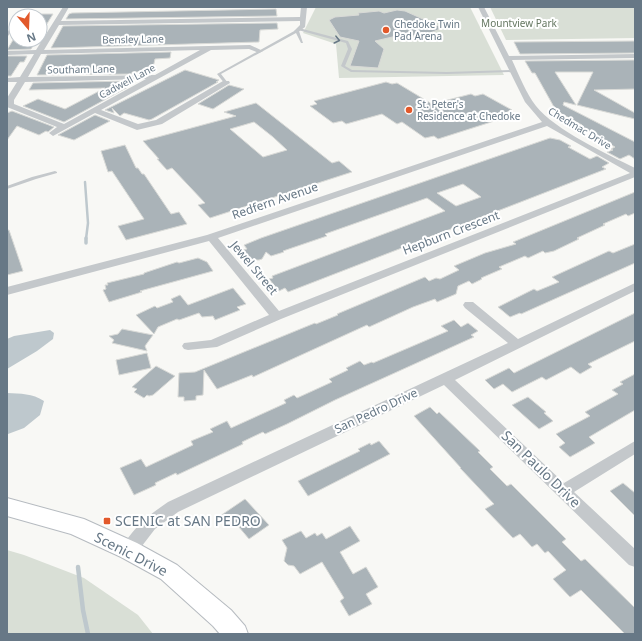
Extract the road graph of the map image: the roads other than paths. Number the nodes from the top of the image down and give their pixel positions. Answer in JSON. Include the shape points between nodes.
{"nodes":[{"id":1,"x":66,"y":7,"type":"edge"},
{"id":2,"x":304,"y":7,"type":"edge"},
{"id":3,"x":481,"y":7,"type":"edge"},
{"id":4,"x":304,"y":19,"type":"junction"},
{"id":5,"x":56,"y":23,"type":"junction"},
{"id":6,"x":298,"y":30,"type":"junction"},
{"id":7,"x":302,"y":42,"type":"dead end"},
{"id":8,"x":211,"y":47,"type":"junction"},
{"id":9,"x":259,"y":51,"type":"junction"},
{"id":10,"x":7,"y":52,"type":"edge"},
{"id":11,"x":39,"y":52,"type":"junction"},
{"id":12,"x":635,"y":56,"type":"edge"},
{"id":13,"x":507,"y":58,"type":"junction"},
{"id":14,"x":514,"y":71,"type":"junction"},
{"id":15,"x":156,"y":77,"type":"junction"},
{"id":16,"x":7,"y":80,"type":"edge"},
{"id":17,"x":23,"y":80,"type":"junction"},
{"id":18,"x":226,"y":83,"type":"joint"},
{"id":19,"x":94,"y":110,"type":"junction"},
{"id":20,"x":547,"y":123,"type":"junction"},
{"id":21,"x":64,"y":127,"type":"junction"},
{"id":22,"x":53,"y":133,"type":"dead end"},
{"id":23,"x":55,"y":172,"type":"dead end"},
{"id":24,"x":635,"y":173,"type":"edge"},
{"id":25,"x":7,"y":188,"type":"edge"},
{"id":26,"x":211,"y":237,"type":"junction"},
{"id":27,"x":635,"y":287,"type":"edge"},
{"id":28,"x":7,"y":291,"type":"edge"},
{"id":29,"x":469,"y":305,"type":"dead end"},
{"id":30,"x":277,"y":316,"type":"junction"},
{"id":31,"x":517,"y":344,"type":"junction"},
{"id":32,"x":188,"y":346,"type":"dead end"},
{"id":33,"x":446,"y":379,"type":"junction"},
{"id":34,"x":635,"y":447,"type":"edge"},
{"id":35,"x":563,"y":491,"type":"junction"},
{"id":36,"x":7,"y":507,"type":"edge"},
{"id":37,"x":129,"y":550,"type":"junction"},
{"id":38,"x":635,"y":560,"type":"edge"},
{"id":39,"x":236,"y":634,"type":"edge"}],
"edges":[{"from":1,"to":5,"type":"street"},
{"from":2,"to":4,"type":"street"},
{"from":3,"to":13,"type":"street","name":"Chedmac Drive"},
{"from":4,"to":5,"type":"street"},
{"from":4,"to":6,"type":"street","via":[[303,26]]},
{"from":5,"to":11,"type":"street"},
{"from":6,"to":7,"type":"lane"},
{"from":6,"to":9,"type":"lane"},
{"from":6,"to":14,"type":"lane","one_way":true,"via":[[347,42],[350,49],[343,66],[358,72]]},
{"from":8,"to":9,"type":"street","name":"Bensley Lane","via":[[250,47]]},
{"from":8,"to":11,"type":"street","name":"Bensley Lane"},
{"from":8,"to":15,"type":"street","name":"Cadwell Lane"},
{"from":9,"to":18,"type":"lane","via":[[219,74]]},
{"from":10,"to":11,"type":"street","name":"Bensley Lane"},
{"from":11,"to":17,"type":"street"},
{"from":12,"to":13,"type":"street"},
{"from":13,"to":14,"type":"street","name":"Chedmac Drive"},
{"from":14,"to":20,"type":"street","name":"Chedmac Drive","via":[[535,112]]},
{"from":15,"to":17,"type":"street","name":"Southam Lane"},
{"from":15,"to":19,"type":"street","name":"Cadwell Lane"},
{"from":16,"to":17,"type":"street","name":"Southam Lane"},
{"from":17,"to":21,"type":"street","via":[[10,100],[10,105]]},
{"from":18,"to":19,"type":"street","via":[[159,122],[148,125],[137,127]]},
{"from":19,"to":21,"type":"street","name":"Cadwell Lane"},
{"from":20,"to":24,"type":"street","name":"Chedmac Drive"},
{"from":20,"to":26,"type":"street","name":"Redfern Avenue"},
{"from":21,"to":22,"type":"street","name":"Cadwell Lane"},
{"from":23,"to":25,"type":"lane"},
{"from":24,"to":30,"type":"street","name":"Hepburn Crescent"},
{"from":26,"to":28,"type":"street","name":"Redfern Avenue"},
{"from":26,"to":30,"type":"street","name":"Jewel Street"},
{"from":27,"to":31,"type":"street","name":"San Pedro Drive"},
{"from":29,"to":31,"type":"street"},
{"from":30,"to":32,"type":"street","name":"Hepburn Crescent","via":[[213,344]]},
{"from":31,"to":33,"type":"street","name":"San Pedro Drive"},
{"from":33,"to":35,"type":"street","name":"San Paulo Drive"},
{"from":33,"to":37,"type":"street","name":"San Pedro Drive","via":[[173,507],[149,524]]},
{"from":34,"to":35,"type":"street"},
{"from":35,"to":38,"type":"street","name":"San Paulo Drive"},
{"from":36,"to":37,"type":"street","name":"Scenic Drive","via":[[76,526]]},
{"from":37,"to":39,"type":"street","name":"Scenic Drive","via":[[169,572],[222,618]]}]}
